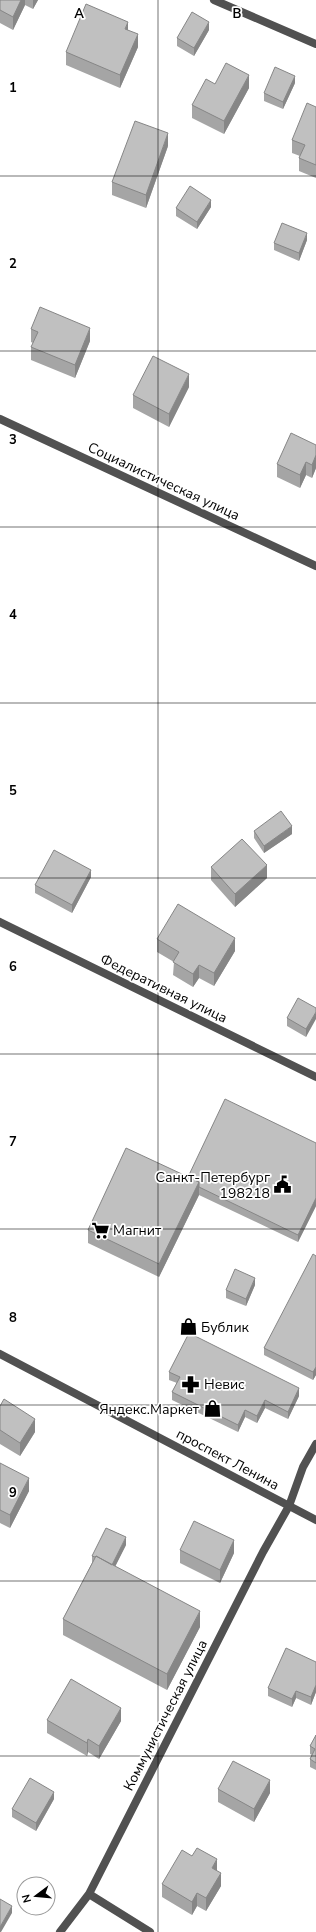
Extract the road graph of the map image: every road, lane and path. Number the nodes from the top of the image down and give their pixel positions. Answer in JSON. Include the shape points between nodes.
{"nodes":[{"id":1,"x":214,"y":0,"type":"edge"},
{"id":2,"x":316,"y":44,"type":"edge"},
{"id":3,"x":0,"y":419,"type":"edge"},
{"id":4,"x":316,"y":566,"type":"edge"},
{"id":5,"x":0,"y":922,"type":"edge"},
{"id":6,"x":316,"y":1077,"type":"edge"},
{"id":7,"x":0,"y":1354,"type":"edge"},
{"id":8,"x":316,"y":1444,"type":"edge"},
{"id":9,"x":289,"y":1506,"type":"junction"},
{"id":10,"x":316,"y":1520,"type":"edge"},
{"id":11,"x":89,"y":1894,"type":"junction"},
{"id":12,"x":60,"y":1932,"type":"edge"},
{"id":13,"x":150,"y":1932,"type":"edge"}],
"edges":[{"from":1,"to":2,"type":"street"},
{"from":3,"to":4,"type":"street","name":"Социалистическая улица"},
{"from":5,"to":6,"type":"street","name":"Федеративная улица"},
{"from":7,"to":9,"type":"street","name":"проспект Ленина"},
{"from":8,"to":9,"type":"street","name":"Коммунистическая улица"},
{"from":9,"to":10,"type":"street","name":"проспект Ленина"},
{"from":9,"to":11,"type":"street","name":"Коммунистическая улица","via":[[262,1552]]},
{"from":11,"to":12,"type":"street","name":"Коммунистическая улица"},
{"from":11,"to":13,"type":"street"}]}
